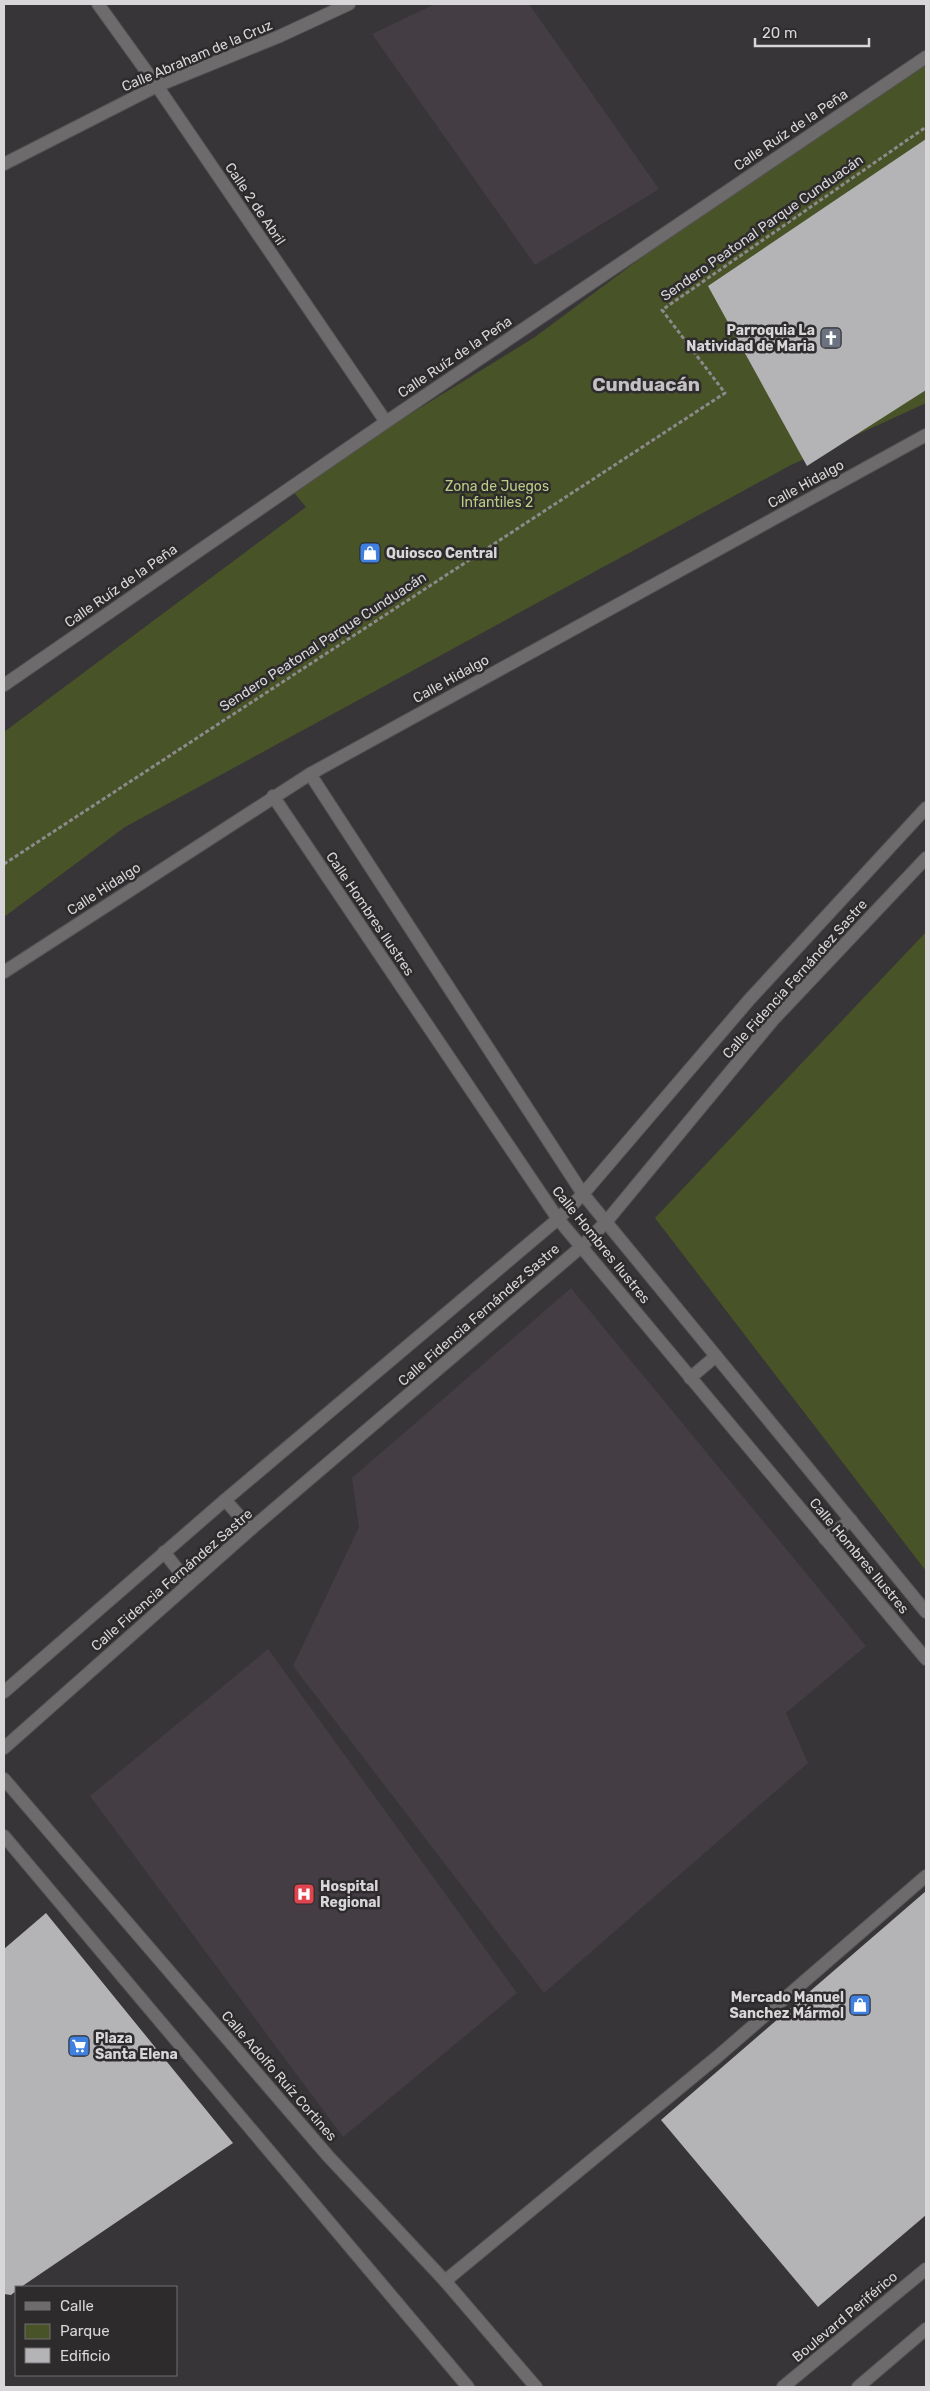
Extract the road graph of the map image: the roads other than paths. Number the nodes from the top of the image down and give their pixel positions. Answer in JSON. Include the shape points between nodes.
{"nodes":[{"id":1,"x":98,"y":4,"type":"edge"},
{"id":2,"x":349,"y":4,"type":"edge"},
{"id":3,"x":926,"y":57,"type":"edge"},
{"id":4,"x":157,"y":86,"type":"junction"},
{"id":5,"x":4,"y":164,"type":"edge"},
{"id":6,"x":386,"y":422,"type":"junction"},
{"id":7,"x":926,"y":435,"type":"edge"},
{"id":8,"x":4,"y":685,"type":"edge"},
{"id":9,"x":310,"y":774,"type":"junction"},
{"id":10,"x":273,"y":796,"type":"junction"},
{"id":11,"x":926,"y":808,"type":"edge"},
{"id":12,"x":926,"y":858,"type":"edge"},
{"id":13,"x":4,"y":972,"type":"edge"},
{"id":14,"x":583,"y":1194,"type":"junction"},
{"id":15,"x":558,"y":1219,"type":"junction"},
{"id":16,"x":606,"y":1222,"type":"junction"},
{"id":17,"x":581,"y":1247,"type":"junction"},
{"id":18,"x":716,"y":1356,"type":"junction"},
{"id":19,"x":690,"y":1378,"type":"junction"},
{"id":20,"x":225,"y":1500,"type":"junction"},
{"id":21,"x":851,"y":1520,"type":"junction"},
{"id":22,"x":251,"y":1529,"type":"junction"},
{"id":23,"x":825,"y":1540,"type":"junction"},
{"id":24,"x":164,"y":1552,"type":"junction"},
{"id":25,"x":189,"y":1584,"type":"junction"},
{"id":26,"x":926,"y":1612,"type":"edge"},
{"id":27,"x":926,"y":1659,"type":"edge"},
{"id":28,"x":4,"y":1692,"type":"edge"},
{"id":29,"x":4,"y":1748,"type":"edge"},
{"id":30,"x":4,"y":1779,"type":"edge"},
{"id":31,"x":4,"y":1836,"type":"edge"},
{"id":32,"x":926,"y":1876,"type":"edge"},
{"id":33,"x":926,"y":2269,"type":"edge"},
{"id":34,"x":445,"y":2281,"type":"junction"},
{"id":35,"x":926,"y":2329,"type":"edge"},
{"id":36,"x":468,"y":2387,"type":"edge"},
{"id":37,"x":536,"y":2387,"type":"edge"},
{"id":38,"x":783,"y":2387,"type":"edge"},
{"id":39,"x":858,"y":2387,"type":"edge"}],
"edges":[{"from":1,"to":4,"type":"street","name":"Calle 2 de Abril"},
{"from":2,"to":4,"type":"street","name":"Calle Abraham de la Cruz"},
{"from":3,"to":6,"type":"street","name":"Calle Ruíz de la Peña"},
{"from":4,"to":5,"type":"street","name":"Calle Abraham de la Cruz"},
{"from":4,"to":6,"type":"street","name":"Calle 2 de Abril"},
{"from":6,"to":8,"type":"street","name":"Calle Ruíz de la Peña"},
{"from":7,"to":9,"type":"street","name":"Calle Hidalgo"},
{"from":9,"to":10,"type":"street","name":"Calle Hidalgo"},
{"from":9,"to":14,"type":"street","name":"Calle Hombres Ilustres"},
{"from":10,"to":13,"type":"street","name":"Calle Hidalgo"},
{"from":10,"to":15,"type":"street","name":"Calle Hombres Ilustres"},
{"from":11,"to":14,"type":"street","name":"Calle Fidencia Fernández Sastre","via":[[749,1000]]},
{"from":12,"to":16,"type":"street","name":"Calle Fidencia Fernández Sastre","via":[[773,1020]]},
{"from":14,"to":15,"type":"street","name":"Calle Fidencia Fernández Sastre"},
{"from":14,"to":16,"type":"street","name":"Calle Hombres Ilustres"},
{"from":15,"to":17,"type":"street","name":"Calle Hombres Ilustres"},
{"from":15,"to":20,"type":"street","name":"Calle Fidencia Fernández Sastre"},
{"from":16,"to":17,"type":"street","name":"Calle Fidencia Fernández Sastre"},
{"from":16,"to":18,"type":"street","name":"Calle Hombres Ilustres"},
{"from":17,"to":19,"type":"street","name":"Calle Hombres Ilustres"},
{"from":17,"to":22,"type":"street","name":"Calle Fidencia Fernández Sastre"},
{"from":18,"to":19,"type":"street"},
{"from":18,"to":21,"type":"street","name":"Calle Hombres Ilustres"},
{"from":19,"to":23,"type":"street","name":"Calle Hombres Ilustres"},
{"from":20,"to":22,"type":"street"},
{"from":20,"to":24,"type":"street","name":"Calle Fidencia Fernández Sastre"},
{"from":21,"to":23,"type":"street"},
{"from":21,"to":26,"type":"street","name":"Calle Hombres Ilustres"},
{"from":22,"to":25,"type":"street","name":"Calle Fidencia Fernández Sastre"},
{"from":23,"to":27,"type":"street","name":"Calle Hombres Ilustres"},
{"from":24,"to":25,"type":"street"},
{"from":24,"to":28,"type":"street","name":"Calle Fidencia Fernández Sastre"},
{"from":25,"to":29,"type":"street","name":"Calle Fidencia Fernández Sastre"},
{"from":30,"to":34,"type":"street","name":"Calle Adolfo Ruíz Cortines","via":[[328,2156]]},
{"from":31,"to":36,"type":"street"},
{"from":32,"to":34,"type":"street","via":[[717,2057]]},
{"from":33,"to":38,"type":"street","name":"Boulevard Periférico"},
{"from":34,"to":37,"type":"street","name":"Calle Adolfo Ruíz Cortines"},
{"from":35,"to":39,"type":"street"}]}
